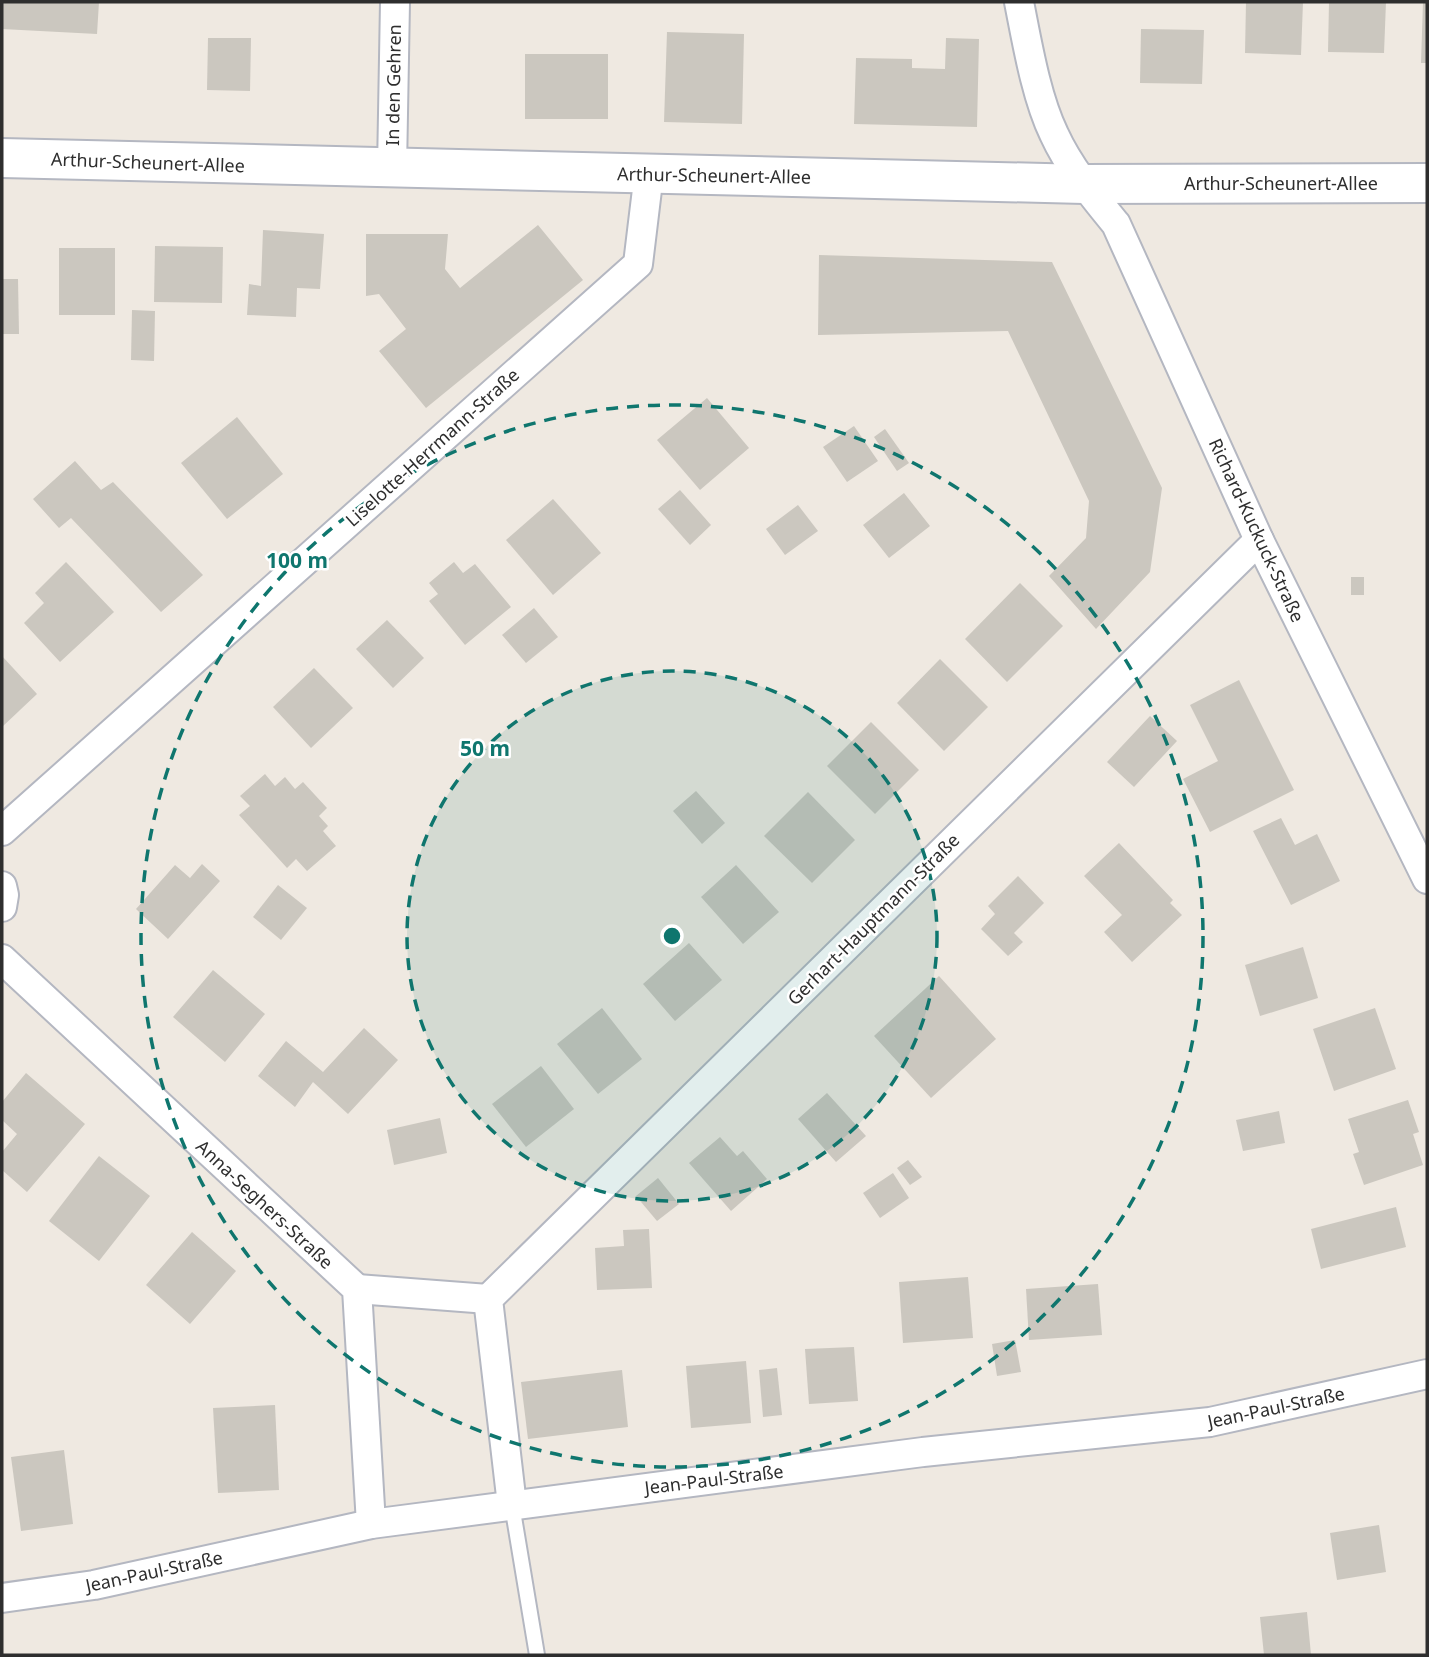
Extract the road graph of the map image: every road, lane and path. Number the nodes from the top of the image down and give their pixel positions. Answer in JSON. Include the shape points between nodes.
{"nodes":[{"id":1,"x":395,"y":2,"type":"edge"},
{"id":2,"x":1019,"y":2,"type":"edge"},
{"id":3,"x":2,"y":158,"type":"edge"},
{"id":4,"x":392,"y":169,"type":"junction"},
{"id":5,"x":649,"y":173,"type":"junction"},
{"id":6,"x":1427,"y":183,"type":"edge"},
{"id":7,"x":1084,"y":184,"type":"junction"},
{"id":8,"x":1259,"y":540,"type":"junction"},
{"id":9,"x":2,"y":831,"type":"edge"},
{"id":10,"x":1427,"y":879,"type":"edge"},
{"id":11,"x":2,"y":886,"type":"edge"},
{"id":12,"x":2,"y":907,"type":"edge"},
{"id":13,"x":2,"y":959,"type":"edge"},
{"id":14,"x":357,"y":1289,"type":"junction"},
{"id":15,"x":488,"y":1299,"type":"junction"},
{"id":16,"x":1427,"y":1374,"type":"edge"},
{"id":17,"x":513,"y":1505,"type":"junction"},
{"id":18,"x":371,"y":1524,"type":"junction"},
{"id":19,"x":2,"y":1598,"type":"edge"},
{"id":20,"x":537,"y":1655,"type":"edge"}],
"edges":[{"from":1,"to":4,"type":"street","name":"In den Gehren"},
{"from":2,"to":7,"type":"street","name":"Richard-Kuckuck-Straße","via":[[1031,63],[1053,134]]},
{"from":3,"to":4,"type":"main road","name":"Arthur-Scheunert-Allee"},
{"from":4,"to":5,"type":"main road","name":"Arthur-Scheunert-Allee"},
{"from":5,"to":7,"type":"main road","name":"Arthur-Scheunert-Allee"},
{"from":5,"to":9,"type":"street","name":"Liselotte-Herrmann-Straße","via":[[638,264]]},
{"from":6,"to":7,"type":"main road","name":"Arthur-Scheunert-Allee"},
{"from":7,"to":8,"type":"street","name":"Richard-Kuckuck-Straße","via":[[1121,233]]},
{"from":8,"to":10,"type":"street","name":"Richard-Kuckuck-Straße"},
{"from":8,"to":15,"type":"street","name":"Gerhart-Hauptmann-Straße"},
{"from":11,"to":12,"type":"street"},
{"from":13,"to":14,"type":"street","name":"Anna-Seghers-Straße"},
{"from":14,"to":15,"type":"street"},
{"from":14,"to":18,"type":"street"},
{"from":15,"to":17,"type":"street"},
{"from":16,"to":17,"type":"street","name":"Jean-Paul-Straße","via":[[1210,1422],[923,1452]]},
{"from":17,"to":18,"type":"street","name":"Jean-Paul-Straße"},
{"from":17,"to":20,"type":"lane"},
{"from":18,"to":19,"type":"street","name":"Jean-Paul-Straße","via":[[94,1584]]}]}
